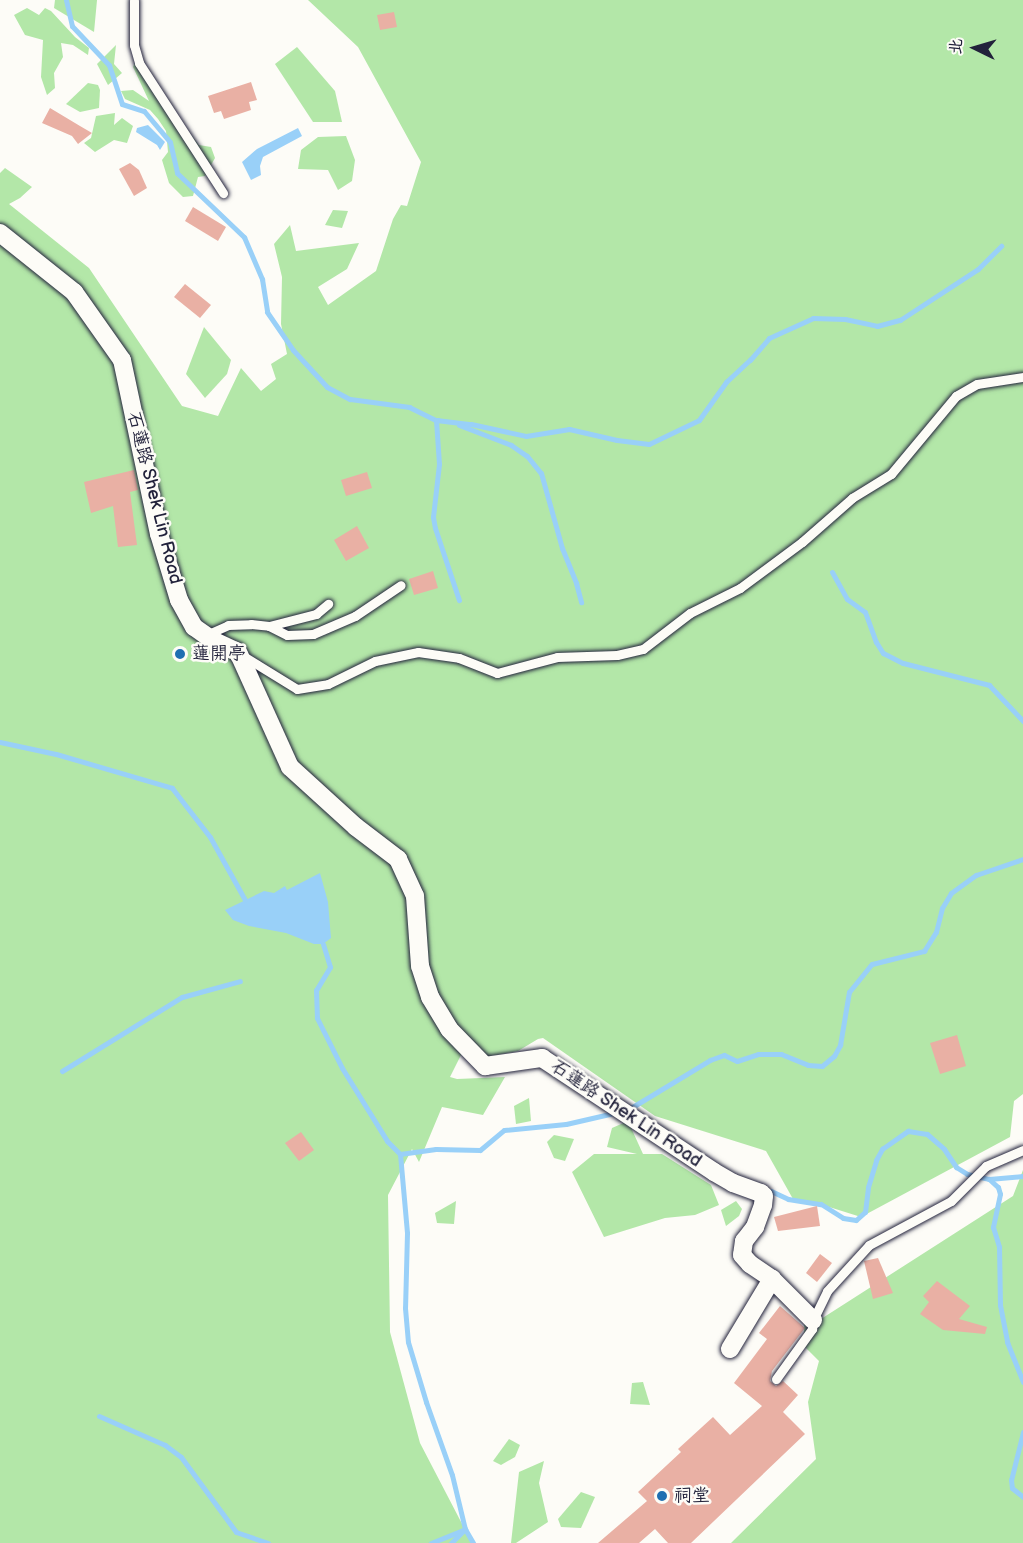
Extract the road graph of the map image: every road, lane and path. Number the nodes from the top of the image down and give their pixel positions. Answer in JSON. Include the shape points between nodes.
{"nodes":[{"id":1,"x":134,"y":0,"type":"edge"},
{"id":2,"x":223,"y":193,"type":"dead end"},
{"id":3,"x":0,"y":234,"type":"edge"},
{"id":4,"x":1023,"y":377,"type":"edge"},
{"id":5,"x":401,"y":585,"type":"dead end"},
{"id":6,"x":328,"y":604,"type":"dead end"},
{"id":7,"x":269,"y":626,"type":"junction"},
{"id":8,"x":206,"y":635,"type":"junction"},
{"id":9,"x":238,"y":652,"type":"junction"},
{"id":10,"x":1023,"y":1150,"type":"edge"},
{"id":11,"x":772,"y":1279,"type":"junction"},
{"id":12,"x":813,"y":1320,"type":"junction"},
{"id":13,"x":730,"y":1348,"type":"dead end"},
{"id":14,"x":776,"y":1378,"type":"dead end"}],
"edges":[{"from":1,"to":2,"type":"lane","via":[[134,45],[139,63]]},
{"from":3,"to":8,"type":"street","name":"石蓮路 Shek Lin Road","via":[[74,292],[122,360],[159,534],[179,600],[194,627]]},
{"from":4,"to":9,"type":"lane","via":[[977,384],[956,396],[891,474],[852,498],[740,588],[690,613],[643,649],[617,655],[557,657],[497,673],[459,658],[418,652],[375,661],[328,684],[297,689]]},
{"from":5,"to":7,"type":"lane","via":[[355,616],[312,634],[287,635]]},
{"from":6,"to":7,"type":"lane","via":[[315,614]]},
{"from":7,"to":8,"type":"lane","via":[[228,625]]},
{"from":8,"to":9,"type":"street","name":"石蓮路 Shek Lin Road"},
{"from":9,"to":11,"type":"street","name":"石蓮路 Shek Lin Road","via":[[290,767],[398,859],[415,896],[420,966],[430,997],[449,1029],[485,1066],[542,1058],[714,1173],[762,1192],[762,1205],[755,1227],[744,1241],[742,1255]]},
{"from":10,"to":12,"type":"lane","via":[[986,1166],[951,1201],[869,1245],[827,1291]]},
{"from":11,"to":12,"type":"street"},
{"from":11,"to":13,"type":"street"},
{"from":12,"to":14,"type":"lane","via":[[812,1329]]}]}
